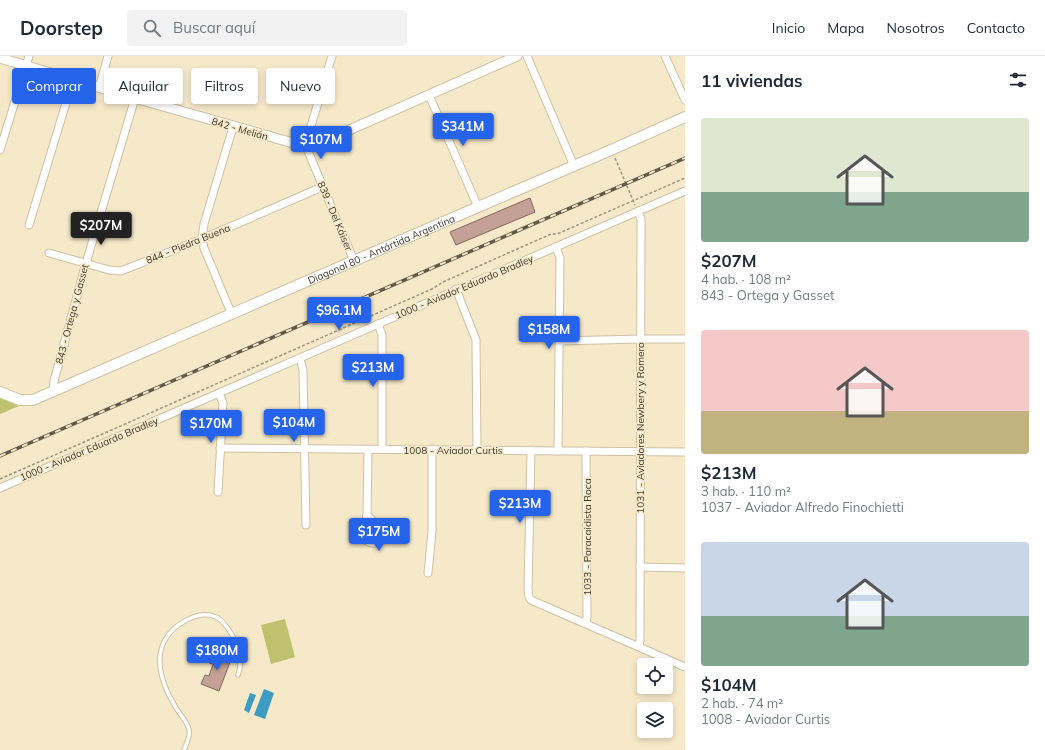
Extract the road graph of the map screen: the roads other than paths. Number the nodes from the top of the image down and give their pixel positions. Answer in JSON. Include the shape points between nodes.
{"nodes":[{"id":1,"x":108,"y":56,"type":"edge"},
{"id":2,"x":332,"y":56,"type":"edge"},
{"id":3,"x":517,"y":56,"type":"edge"},
{"id":4,"x":527,"y":56,"type":"edge"},
{"id":5,"x":665,"y":56,"type":"edge"},
{"id":6,"x":0,"y":58,"type":"edge"},
{"id":7,"x":28,"y":61,"type":"edge"},
{"id":8,"x":45,"y":68,"type":"edge"},
{"id":9,"x":96,"y":87,"type":"edge"},
{"id":10,"x":99,"y":88,"type":"junction"},
{"id":11,"x":104,"y":89,"type":"edge"},
{"id":12,"x":429,"y":95,"type":"junction"},
{"id":13,"x":685,"y":100,"type":"edge"},
{"id":14,"x":66,"y":104,"type":"edge"},
{"id":15,"x":133,"y":104,"type":"edge"},
{"id":16,"x":155,"y":104,"type":"edge"},
{"id":17,"x":685,"y":117,"type":"edge"},
{"id":18,"x":233,"y":127,"type":"junction"},
{"id":19,"x":307,"y":146,"type":"junction"},
{"id":20,"x":0,"y":150,"type":"edge"},
{"id":21,"x":574,"y":166,"type":"junction"},
{"id":22,"x":322,"y":187,"type":"junction"},
{"id":23,"x":685,"y":191,"type":"edge"},
{"id":24,"x":478,"y":207,"type":"junction"},
{"id":25,"x":638,"y":211,"type":"junction"},
{"id":26,"x":29,"y":225,"type":"dead end"},
{"id":27,"x":202,"y":239,"type":"junction"},
{"id":28,"x":556,"y":247,"type":"junction"},
{"id":29,"x":49,"y":253,"type":"dead end"},
{"id":30,"x":354,"y":261,"type":"junction"},
{"id":31,"x":86,"y":263,"type":"junction"},
{"id":32,"x":456,"y":289,"type":"junction"},
{"id":33,"x":232,"y":315,"type":"junction"},
{"id":34,"x":378,"y":324,"type":"junction"},
{"id":35,"x":640,"y":339,"type":"junction"},
{"id":36,"x":685,"y":340,"type":"edge"},
{"id":37,"x":559,"y":341,"type":"junction"},
{"id":38,"x":300,"y":358,"type":"junction"},
{"id":39,"x":53,"y":391,"type":"junction"},
{"id":40,"x":0,"y":392,"type":"edge"},
{"id":41,"x":219,"y":393,"type":"junction"},
{"id":42,"x":220,"y":448,"type":"junction"},
{"id":43,"x":304,"y":449,"type":"junction"},
{"id":44,"x":382,"y":449,"type":"junction"},
{"id":45,"x":477,"y":449,"type":"junction"},
{"id":46,"x":368,"y":450,"type":"junction"},
{"id":47,"x":432,"y":450,"type":"junction"},
{"id":48,"x":531,"y":450,"type":"junction"},
{"id":49,"x":558,"y":451,"type":"junction"},
{"id":50,"x":586,"y":451,"type":"junction"},
{"id":51,"x":640,"y":452,"type":"junction"},
{"id":52,"x":685,"y":452,"type":"edge"},
{"id":53,"x":0,"y":488,"type":"edge"},
{"id":54,"x":218,"y":492,"type":"dead end"},
{"id":55,"x":367,"y":515,"type":"dead end"},
{"id":56,"x":306,"y":525,"type":"dead end"},
{"id":57,"x":640,"y":567,"type":"junction"},
{"id":58,"x":685,"y":568,"type":"edge"},
{"id":59,"x":428,"y":573,"type":"dead end"},
{"id":60,"x":586,"y":623,"type":"junction"},
{"id":61,"x":639,"y":646,"type":"junction"},
{"id":62,"x":685,"y":667,"type":"edge"},
{"id":63,"x":238,"y":675,"type":"dead end"},
{"id":64,"x":184,"y":750,"type":"edge"}],
"edges":[{"from":1,"to":10,"type":"street"},
{"from":2,"to":19,"type":"street","name":"839 - Del Káiser"},
{"from":3,"to":12,"type":"street","name":"842 - Melián"},
{"from":4,"to":21,"type":"street"},
{"from":5,"to":13,"type":"street"},
{"from":6,"to":7,"type":"street","name":"842 - Melián"},
{"from":7,"to":8,"type":"street","name":"842 - Melián"},
{"from":7,"to":20,"type":"street"},
{"from":9,"to":10,"type":"street","name":"842 - Melián"},
{"from":10,"to":11,"type":"street","name":"842 - Melián"},
{"from":12,"to":19,"type":"street","name":"842 - Melián","via":[[322,142]]},
{"from":12,"to":24,"type":"street"},
{"from":14,"to":26,"type":"street"},
{"from":15,"to":31,"type":"street","name":"843 - Ortega y Gasset"},
{"from":16,"to":18,"type":"street","name":"842 - Melián"},
{"from":17,"to":21,"type":"main road","name":"Diagonal 80 - Antártida Argentina"},
{"from":18,"to":19,"type":"street","name":"842 - Melián"},
{"from":18,"to":27,"type":"street","via":[[204,224]]},
{"from":19,"to":22,"type":"street","name":"839 - Del Káiser"},
{"from":21,"to":24,"type":"main road","name":"Diagonal 80 - Antártida Argentina"},
{"from":22,"to":27,"type":"street","name":"844 - Piedra Buena"},
{"from":22,"to":30,"type":"street","name":"839 - Del Káiser"},
{"from":23,"to":25,"type":"street","name":"1000 - Aviador Eduardo Bradley"},
{"from":24,"to":30,"type":"main road","name":"Diagonal 80 - Antártida Argentina"},
{"from":25,"to":28,"type":"street","name":"1000 - Aviador Eduardo Bradley"},
{"from":25,"to":35,"type":"street","name":"1031 - Aviadores Newbery y Romero","via":[[641,219]]},
{"from":27,"to":31,"type":"street","name":"844 - Piedra Buena","via":[[121,270],[109,270]]},
{"from":27,"to":33,"type":"street"},
{"from":28,"to":32,"type":"street","name":"1000 - Aviador Eduardo Bradley"},
{"from":28,"to":37,"type":"street","via":[[560,258]]},
{"from":29,"to":31,"type":"street","name":"844 - Piedra Buena"},
{"from":30,"to":33,"type":"main road","name":"Diagonal 80 - Antártida Argentina"},
{"from":31,"to":39,"type":"street","name":"843 - Ortega y Gasset"},
{"from":32,"to":34,"type":"street","name":"1000 - Aviador Eduardo Bradley"},
{"from":32,"to":45,"type":"street","via":[[476,340]]},
{"from":33,"to":39,"type":"main road","name":"Diagonal 80 - Antártida Argentina"},
{"from":34,"to":38,"type":"street","name":"1000 - Aviador Eduardo Bradley"},
{"from":34,"to":44,"type":"street","via":[[382,335]]},
{"from":35,"to":36,"type":"street"},
{"from":35,"to":37,"type":"street"},
{"from":35,"to":51,"type":"street","name":"1031 - Aviadores Newbery y Romero"},
{"from":37,"to":49,"type":"street"},
{"from":38,"to":41,"type":"street","name":"1000 - Aviador Eduardo Bradley"},
{"from":38,"to":43,"type":"street","via":[[303,370]]},
{"from":39,"to":40,"type":"main road","name":"Diagonal 80 - Antártida Argentina","via":[[33,400],[20,400]]},
{"from":41,"to":42,"type":"street","via":[[223,403]]},
{"from":41,"to":53,"type":"street","name":"1000 - Aviador Eduardo Bradley"},
{"from":42,"to":43,"type":"street","name":"1008 - Aviador Curtis"},
{"from":42,"to":54,"type":"street"},
{"from":43,"to":46,"type":"street","name":"1008 - Aviador Curtis"},
{"from":43,"to":56,"type":"street"},
{"from":44,"to":46,"type":"street","name":"1008 - Aviador Curtis"},
{"from":44,"to":47,"type":"street","name":"1008 - Aviador Curtis"},
{"from":45,"to":47,"type":"street","name":"1008 - Aviador Curtis"},
{"from":45,"to":48,"type":"street","name":"1008 - Aviador Curtis"},
{"from":46,"to":55,"type":"street"},
{"from":47,"to":59,"type":"street","via":[[432,532]]},
{"from":48,"to":49,"type":"street","name":"1008 - Aviador Curtis"},
{"from":48,"to":60,"type":"street","via":[[529,597]]},
{"from":49,"to":50,"type":"street","name":"1008 - Aviador Curtis"},
{"from":50,"to":51,"type":"street","name":"1008 - Aviador Curtis"},
{"from":50,"to":60,"type":"street","name":"1033 - Paracaidista Roca"},
{"from":51,"to":52,"type":"street","name":"1008 - Aviador Curtis"},
{"from":51,"to":57,"type":"street","name":"1031 - Aviadores Newbery y Romero"},
{"from":57,"to":58,"type":"street"},
{"from":57,"to":61,"type":"street","name":"1031 - Aviadores Newbery y Romero"},
{"from":60,"to":61,"type":"street"},
{"from":61,"to":62,"type":"street"},
{"from":63,"to":64,"type":"lane","via":[[241,664],[239,649],[220,619],[210,615],[194,617],[171,631],[162,646],[160,663],[170,696],[189,727],[190,734]]}]}
